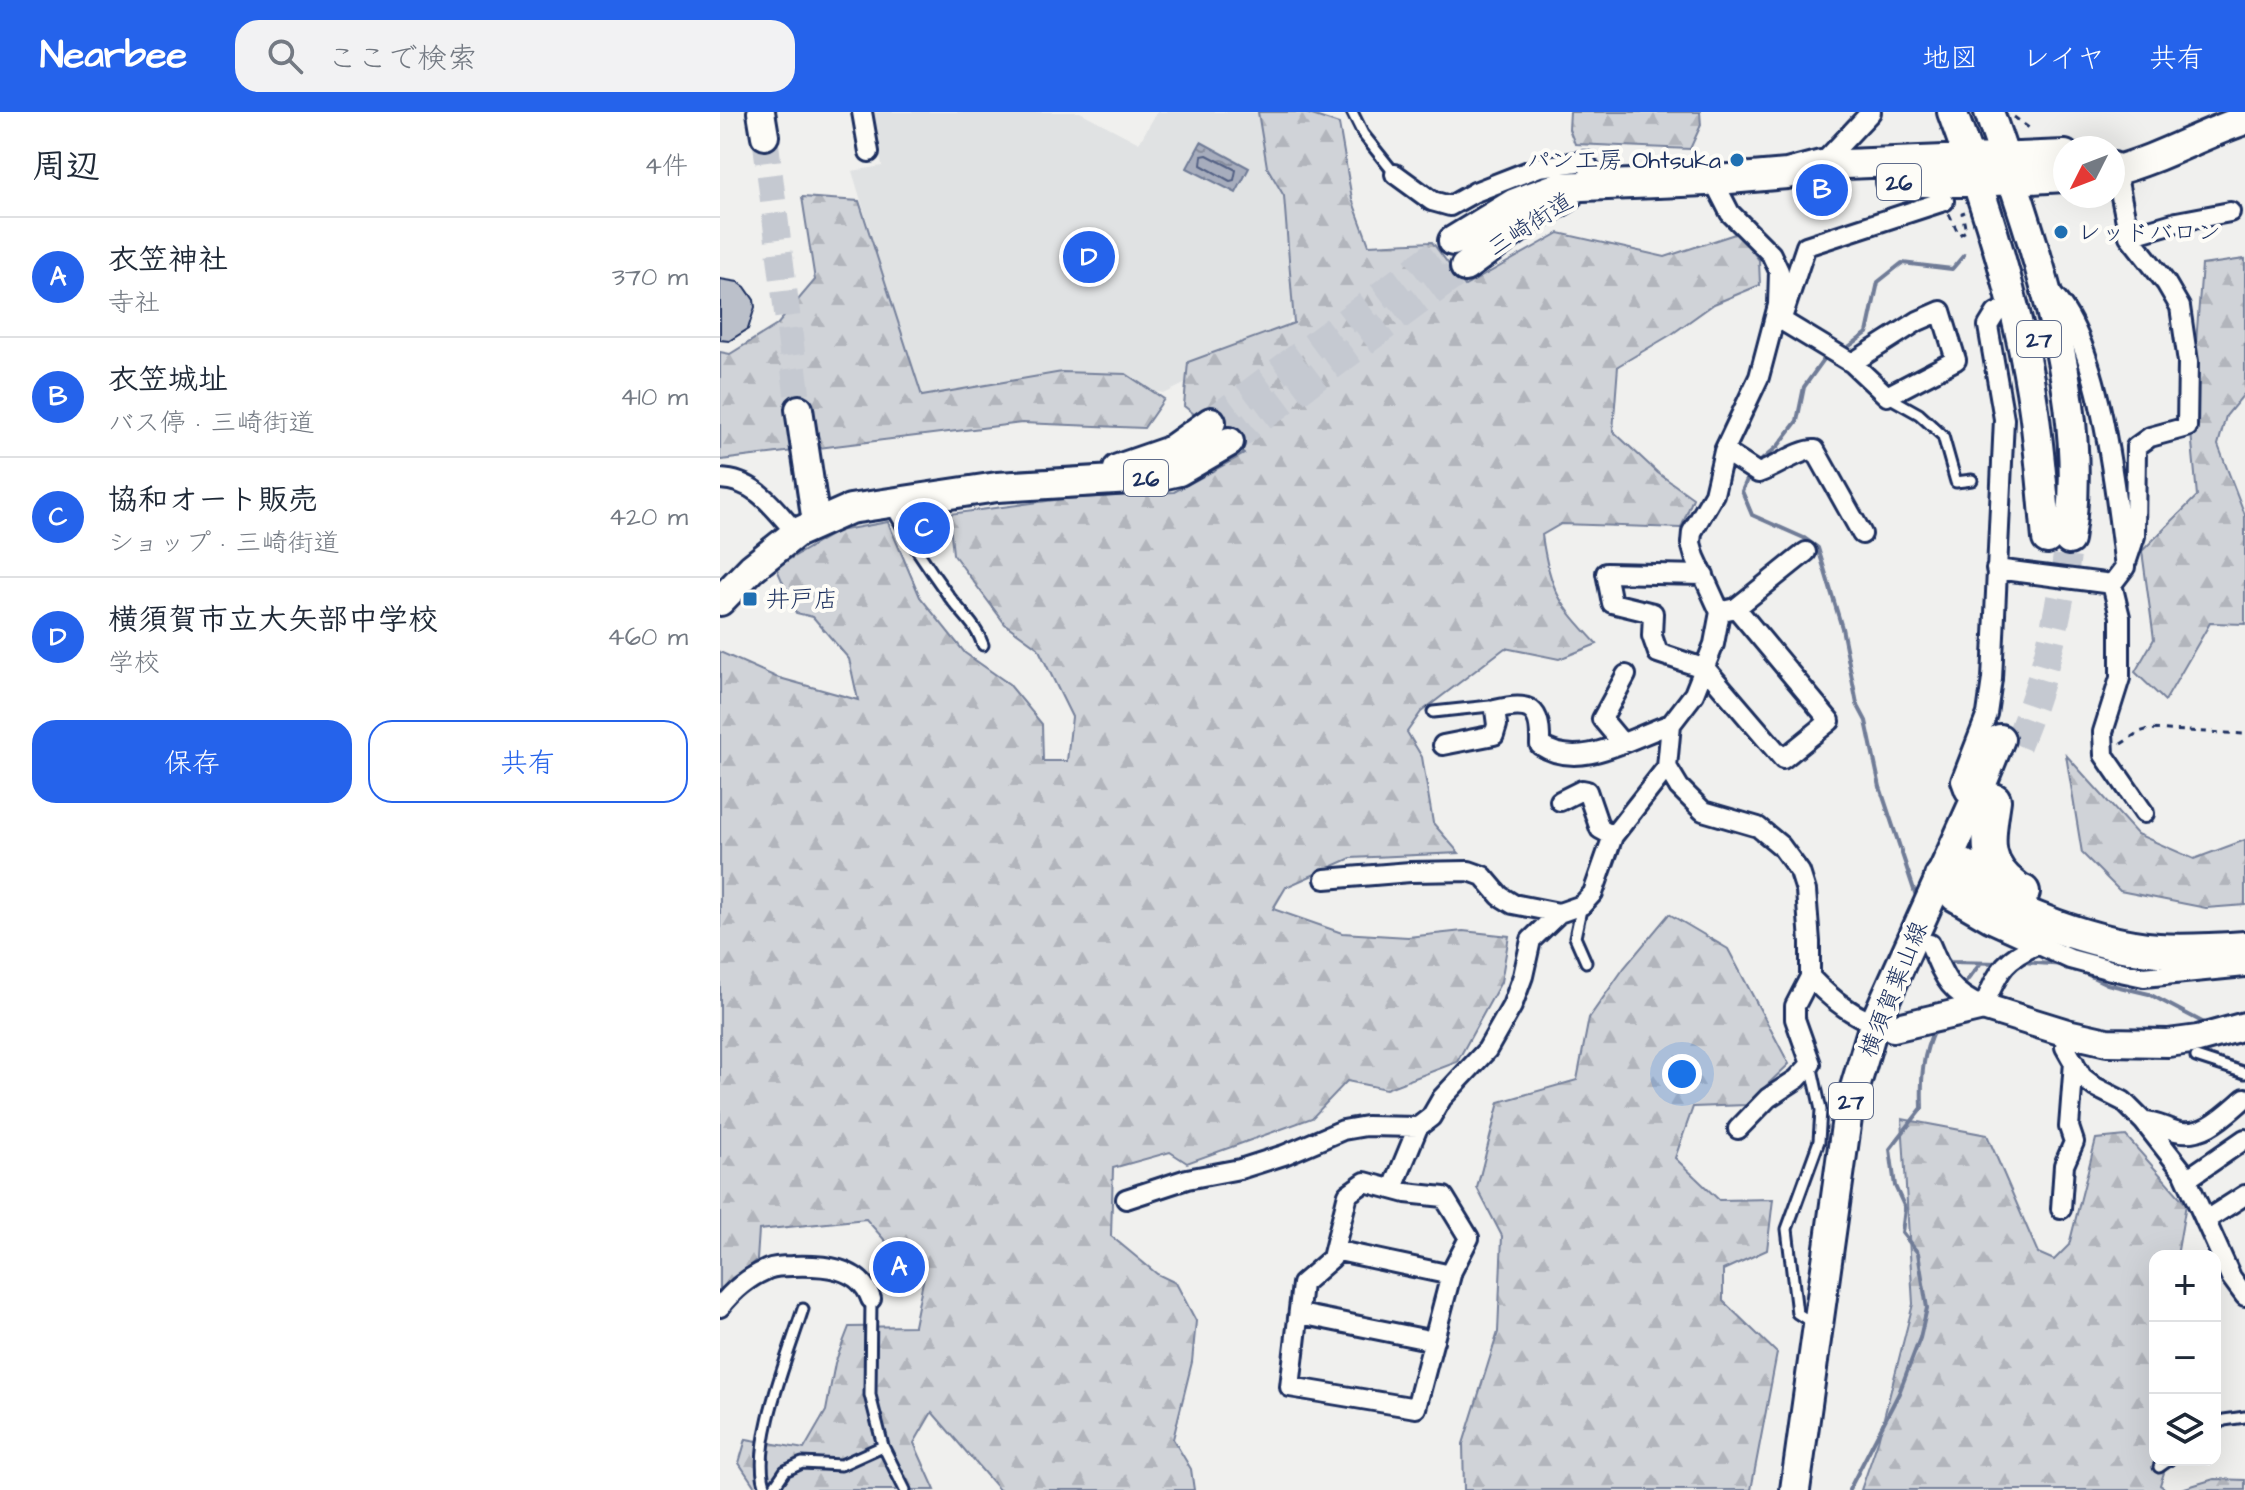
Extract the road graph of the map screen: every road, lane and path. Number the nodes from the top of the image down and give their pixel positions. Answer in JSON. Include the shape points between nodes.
{"nodes":[{"id":1,"x":862,"y":112,"type":"edge"},
{"id":2,"x":1352,"y":112,"type":"edge"},
{"id":3,"x":1871,"y":112,"type":"edge"},
{"id":4,"x":2008,"y":112,"type":"edge"},
{"id":5,"x":1970,"y":113,"type":"edge"},
{"id":6,"x":2245,"y":120,"type":"edge"},
{"id":7,"x":2029,"y":128,"type":"dead end"},
{"id":8,"x":869,"y":152,"type":"dead end"},
{"id":9,"x":2053,"y":158,"type":"edge"},
{"id":10,"x":2125,"y":160,"type":"edge"},
{"id":11,"x":1821,"y":165,"type":"junction"},
{"id":12,"x":2008,"y":170,"type":"junction"},
{"id":13,"x":1972,"y":171,"type":"junction"},
{"id":14,"x":1395,"y":174,"type":"joint"},
{"id":15,"x":1787,"y":174,"type":"junction"},
{"id":16,"x":2053,"y":176,"type":"edge"},
{"id":17,"x":1713,"y":180,"type":"junction"},
{"id":18,"x":1598,"y":185,"type":"junction"},
{"id":19,"x":1944,"y":201,"type":"joint"},
{"id":20,"x":2123,"y":208,"type":"edge"},
{"id":21,"x":2230,"y":212,"type":"dead end"},
{"id":22,"x":1962,"y":213,"type":"dead end"},
{"id":23,"x":2005,"y":224,"type":"dead end"},
{"id":24,"x":2129,"y":236,"type":"junction"},
{"id":25,"x":1453,"y":241,"type":"tunnel mouth"},
{"id":26,"x":1465,"y":267,"type":"tunnel mouth"},
{"id":27,"x":2043,"y":287,"type":"junction"},
{"id":28,"x":2012,"y":306,"type":"junction"},
{"id":29,"x":1778,"y":322,"type":"junction"},
{"id":30,"x":1852,"y":363,"type":"junction"},
{"id":31,"x":1887,"y":396,"type":"junction"},
{"id":32,"x":799,"y":409,"type":"tunnel mouth"},
{"id":33,"x":1220,"y":432,"type":"tunnel mouth"},
{"id":34,"x":1724,"y":451,"type":"junction"},
{"id":35,"x":720,"y":479,"type":"edge"},
{"id":36,"x":1972,"y":480,"type":"dead end"},
{"id":37,"x":888,"y":503,"type":"junction"},
{"id":38,"x":806,"y":527,"type":"junction"},
{"id":39,"x":1862,"y":534,"type":"dead end"},
{"id":40,"x":2058,"y":540,"type":"junction"},
{"id":41,"x":1806,"y":552,"type":"dead end"},
{"id":42,"x":2125,"y":567,"type":"junction"},
{"id":43,"x":1996,"y":569,"type":"junction"},
{"id":44,"x":1704,"y":575,"type":"junction"},
{"id":45,"x":2112,"y":584,"type":"junction"},
{"id":46,"x":720,"y":601,"type":"edge"},
{"id":47,"x":1728,"y":610,"type":"junction"},
{"id":48,"x":983,"y":645,"type":"dead end"},
{"id":49,"x":1706,"y":669,"type":"junction"},
{"id":50,"x":1626,"y":675,"type":"dead end"},
{"id":51,"x":1495,"y":710,"type":"junction"},
{"id":52,"x":1433,"y":712,"type":"dead end"},
{"id":53,"x":1671,"y":724,"type":"junction"},
{"id":54,"x":2245,"y":734,"type":"edge"},
{"id":55,"x":2008,"y":742,"type":"tunnel mouth"},
{"id":56,"x":1622,"y":743,"type":"junction"},
{"id":57,"x":1443,"y":745,"type":"dead end"},
{"id":58,"x":2104,"y":755,"type":"junction"},
{"id":59,"x":1667,"y":767,"type":"junction"},
{"id":60,"x":1985,"y":799,"type":"junction"},
{"id":61,"x":1560,"y":801,"type":"dead end"},
{"id":62,"x":2144,"y":813,"type":"dead end"},
{"id":63,"x":1613,"y":836,"type":"junction"},
{"id":64,"x":1325,"y":879,"type":"dead end"},
{"id":65,"x":1954,"y":882,"type":"junction"},
{"id":66,"x":2023,"y":892,"type":"junction"},
{"id":67,"x":1582,"y":905,"type":"junction"},
{"id":68,"x":1559,"y":913,"type":"junction"},
{"id":69,"x":2245,"y":937,"type":"edge"},
{"id":70,"x":1930,"y":944,"type":"junction"},
{"id":71,"x":2039,"y":944,"type":"junction"},
{"id":72,"x":2245,"y":948,"type":"edge"},
{"id":73,"x":1586,"y":962,"type":"dead end"},
{"id":74,"x":2245,"y":967,"type":"edge"},
{"id":75,"x":1810,"y":977,"type":"junction"},
{"id":76,"x":1983,"y":1007,"type":"junction"},
{"id":77,"x":1884,"y":1026,"type":"junction"},
{"id":78,"x":2245,"y":1026,"type":"edge"},
{"id":79,"x":2067,"y":1033,"type":"junction"},
{"id":80,"x":2196,"y":1057,"type":"dead end"},
{"id":81,"x":2074,"y":1062,"type":"junction"},
{"id":82,"x":1811,"y":1064,"type":"junction"},
{"id":83,"x":2245,"y":1073,"type":"edge"},
{"id":84,"x":2245,"y":1098,"type":"edge"},
{"id":85,"x":2144,"y":1122,"type":"junction"},
{"id":86,"x":1418,"y":1127,"type":"junction"},
{"id":87,"x":1738,"y":1129,"type":"dead end"},
{"id":88,"x":2245,"y":1139,"type":"edge"},
{"id":89,"x":2187,"y":1179,"type":"junction"},
{"id":90,"x":1393,"y":1188,"type":"junction"},
{"id":91,"x":2245,"y":1195,"type":"edge"},
{"id":92,"x":1126,"y":1199,"type":"dead end"},
{"id":93,"x":2061,"y":1209,"type":"dead end"},
{"id":94,"x":2206,"y":1220,"type":"junction"},
{"id":95,"x":1334,"y":1250,"type":"junction"},
{"id":96,"x":1451,"y":1275,"type":"junction"},
{"id":97,"x":2245,"y":1296,"type":"edge"},
{"id":98,"x":871,"y":1299,"type":"joint"},
{"id":99,"x":720,"y":1307,"type":"edge"},
{"id":100,"x":803,"y":1309,"type":"dead end"},
{"id":101,"x":1300,"y":1314,"type":"junction"},
{"id":102,"x":1819,"y":1327,"type":"junction"},
{"id":103,"x":1434,"y":1341,"type":"junction"},
{"id":104,"x":2245,"y":1417,"type":"edge"},
{"id":105,"x":2221,"y":1422,"type":"edge"},
{"id":106,"x":883,"y":1446,"type":"junction"},
{"id":107,"x":770,"y":1490,"type":"edge"},
{"id":108,"x":905,"y":1490,"type":"edge"},
{"id":109,"x":1795,"y":1490,"type":"edge"},
{"id":110,"x":1813,"y":1490,"type":"edge"}],
"edges":[{"from":1,"to":8,"type":"street"},
{"from":2,"to":14,"type":"lane"},
{"from":3,"to":11,"type":"street"},
{"from":4,"to":7,"type":"path"},
{"from":5,"to":12,"type":"main road"},
{"from":5,"to":13,"type":"main road"},
{"from":6,"to":10,"type":"main road"},
{"from":9,"to":12,"type":"main road","name":"三崎街道","number":"26"},
{"from":11,"to":13,"type":"main road","name":"三崎街道","number":"26"},
{"from":11,"to":15,"type":"main road","name":"三崎街道","number":"26"},
{"from":12,"to":13,"type":"main road","name":"三崎街道","number":"26"},
{"from":12,"to":16,"type":"main road","name":"三崎街道","number":"26"},
{"from":12,"to":27,"type":"main road"},
{"from":13,"to":15,"type":"main road","name":"三崎街道","number":"26","via":[[1821,181]]},
{"from":13,"to":28,"type":"main road"},
{"from":14,"to":18,"type":"street","via":[[1432,201],[1450,206],[1539,167],[1585,161]]},
{"from":15,"to":17,"type":"main road","name":"三崎街道","number":"26"},
{"from":17,"to":18,"type":"main road","name":"三崎街道","number":"26"},
{"from":17,"to":29,"type":"street","via":[[1730,213],[1771,254],[1779,271]]},
{"from":18,"to":25,"type":"main road","name":"三崎街道","number":"26","via":[[1558,187],[1515,203]]},
{"from":18,"to":26,"type":"main road","name":"三崎街道","number":"26","via":[[1563,199]]},
{"from":19,"to":22,"type":"path","via":[[1959,235],[1966,231]]},
{"from":19,"to":29,"type":"street","via":[[1806,246]]},
{"from":20,"to":24,"type":"street"},
{"from":21,"to":24,"type":"street"},
{"from":23,"to":40,"type":"main road","number":"27","via":[[2042,350],[2053,409]]},
{"from":24,"to":42,"type":"street","via":[[2180,307],[2188,362],[2187,427],[2150,437],[2136,447],[2135,536]]},
{"from":27,"to":40,"type":"main road","via":[[2060,344],[2072,433],[2074,507]]},
{"from":27,"to":42,"type":"street","via":[[2069,312],[2099,397]]},
{"from":28,"to":40,"type":"main road"},
{"from":28,"to":43,"type":"street","via":[[1996,313],[1988,326],[2004,419]]},
{"from":29,"to":30,"type":"street"},
{"from":29,"to":34,"type":"street"},
{"from":30,"to":31,"type":"street"},
{"from":30,"to":31,"type":"street","via":[[1941,311],[1956,360]]},
{"from":31,"to":36,"type":"lane","via":[[1943,436],[1956,482]]},
{"from":32,"to":38,"type":"street"},
{"from":33,"to":37,"type":"main road","number":"26","via":[[1148,478],[997,487]]},
{"from":34,"to":39,"type":"street","via":[[1758,473],[1815,450]]},
{"from":34,"to":44,"type":"street","via":[[1714,494],[1692,532]]},
{"from":35,"to":38,"type":"street","via":[[747,483]]},
{"from":37,"to":38,"type":"main road","number":"26","via":[[850,509]]},
{"from":37,"to":48,"type":"lane","via":[[950,597],[978,628]]},
{"from":38,"to":46,"type":"main road","number":"26","via":[[752,568]]},
{"from":41,"to":47,"type":"street"},
{"from":42,"to":45,"type":"street"},
{"from":43,"to":45,"type":"street"},
{"from":43,"to":60,"type":"street","via":[[1989,702],[1961,781],[1965,792]]},
{"from":44,"to":47,"type":"street"},
{"from":44,"to":49,"type":"street","via":[[1606,573],[1612,603],[1653,613],[1658,653]]},
{"from":45,"to":58,"type":"street","via":[[2120,617],[2120,678],[2103,732]]},
{"from":47,"to":49,"type":"street"},
{"from":47,"to":49,"type":"street","via":[[1830,721],[1783,759]]},
{"from":49,"to":53,"type":"street"},
{"from":50,"to":56,"type":"street","via":[[1602,719]]},
{"from":51,"to":52,"type":"lane","via":[[1482,705]]},
{"from":51,"to":56,"type":"street","via":[[1516,705],[1537,713],[1540,745],[1554,755],[1593,754]]},
{"from":51,"to":57,"type":"street","via":[[1494,735]]},
{"from":53,"to":56,"type":"street"},
{"from":53,"to":59,"type":"street"},
{"from":54,"to":58,"type":"path","via":[[2149,729]]},
{"from":55,"to":60,"type":"main road","name":"横須賀葉山線","number":"27"},
{"from":58,"to":62,"type":"street"},
{"from":59,"to":63,"type":"street"},
{"from":59,"to":75,"type":"street","via":[[1703,811],[1758,827],[1800,872],[1806,891]]},
{"from":60,"to":65,"type":"main road","name":"横須賀葉山線","number":"27"},
{"from":60,"to":66,"type":"highway","via":[[1988,846],[2001,875]]},
{"from":61,"to":63,"type":"street","via":[[1587,791],[1600,829]]},
{"from":63,"to":67,"type":"street","via":[[1593,893]]},
{"from":64,"to":68,"type":"street","via":[[1469,871],[1483,876],[1513,904]]},
{"from":65,"to":66,"type":"highway"},
{"from":65,"to":70,"type":"main road","name":"横須賀葉山線","number":"27"},
{"from":65,"to":71,"type":"street","via":[[1989,922]]},
{"from":65,"to":72,"type":"highway","via":[[2045,922],[2106,941],[2157,950]]},
{"from":65,"to":77,"type":"main road","name":"横須賀葉山線","number":"27"},
{"from":66,"to":69,"type":"highway","via":[[2064,910],[2144,931]]},
{"from":67,"to":68,"type":"street"},
{"from":67,"to":73,"type":"lane","via":[[1575,937]]},
{"from":68,"to":86,"type":"street","via":[[1531,940],[1512,1006],[1487,1050]]},
{"from":70,"to":76,"type":"street","via":[[1951,987]]},
{"from":70,"to":77,"type":"main road","name":"横須賀葉山線","number":"27"},
{"from":71,"to":74,"type":"street","via":[[2070,959],[2144,977]]},
{"from":71,"to":76,"type":"street","via":[[2007,961]]},
{"from":75,"to":77,"type":"street","via":[[1824,992]]},
{"from":75,"to":82,"type":"street","via":[[1795,1006],[1795,1019]]},
{"from":76,"to":77,"type":"street"},
{"from":76,"to":79,"type":"street"},
{"from":77,"to":102,"type":"main road","name":"横須賀葉山線","number":"27","via":[[1848,1111]]},
{"from":77,"to":110,"type":"main road","name":"横須賀葉山線","number":"27","via":[[1851,1196]]},
{"from":78,"to":79,"type":"street","via":[[2168,1043],[2107,1042]]},
{"from":79,"to":81,"type":"street","via":[[2065,1047]]},
{"from":80,"to":83,"type":"lane"},
{"from":81,"to":85,"type":"street","via":[[2082,1077],[2123,1101]]},
{"from":81,"to":93,"type":"street","via":[[2069,1127],[2074,1142],[2064,1165]]},
{"from":82,"to":87,"type":"street"},
{"from":82,"to":102,"type":"lane","via":[[1821,1110],[1819,1141],[1787,1229],[1797,1313]]},
{"from":84,"to":85,"type":"street","via":[[2202,1130],[2186,1133]]},
{"from":85,"to":89,"type":"street"},
{"from":86,"to":90,"type":"street"},
{"from":86,"to":92,"type":"street","via":[[1343,1130],[1240,1169]]},
{"from":88,"to":89,"type":"street"},
{"from":89,"to":94,"type":"street"},
{"from":90,"to":95,"type":"street","via":[[1365,1182],[1348,1194]]},
{"from":90,"to":96,"type":"street","via":[[1444,1197],[1469,1238]]},
{"from":91,"to":94,"type":"street"},
{"from":94,"to":97,"type":"street"},
{"from":95,"to":96,"type":"street"},
{"from":95,"to":101,"type":"street","via":[[1332,1258],[1302,1284]]},
{"from":96,"to":103,"type":"street"},
{"from":98,"to":99,"type":"street","via":[[857,1277],[840,1270],[818,1265],[771,1267],[744,1282]]},
{"from":98,"to":106,"type":"lane","via":[[870,1395]]},
{"from":100,"to":107,"type":"lane","via":[[763,1441],[763,1482]]},
{"from":101,"to":103,"type":"street"},
{"from":101,"to":103,"type":"street","via":[[1290,1387],[1416,1408]]},
{"from":102,"to":109,"type":"main road","name":"横須賀葉山線","number":"27"},
{"from":104,"to":105,"type":"lane"},
{"from":106,"to":107,"type":"lane","via":[[841,1465],[802,1463],[785,1471]]},
{"from":106,"to":108,"type":"lane"}]}
